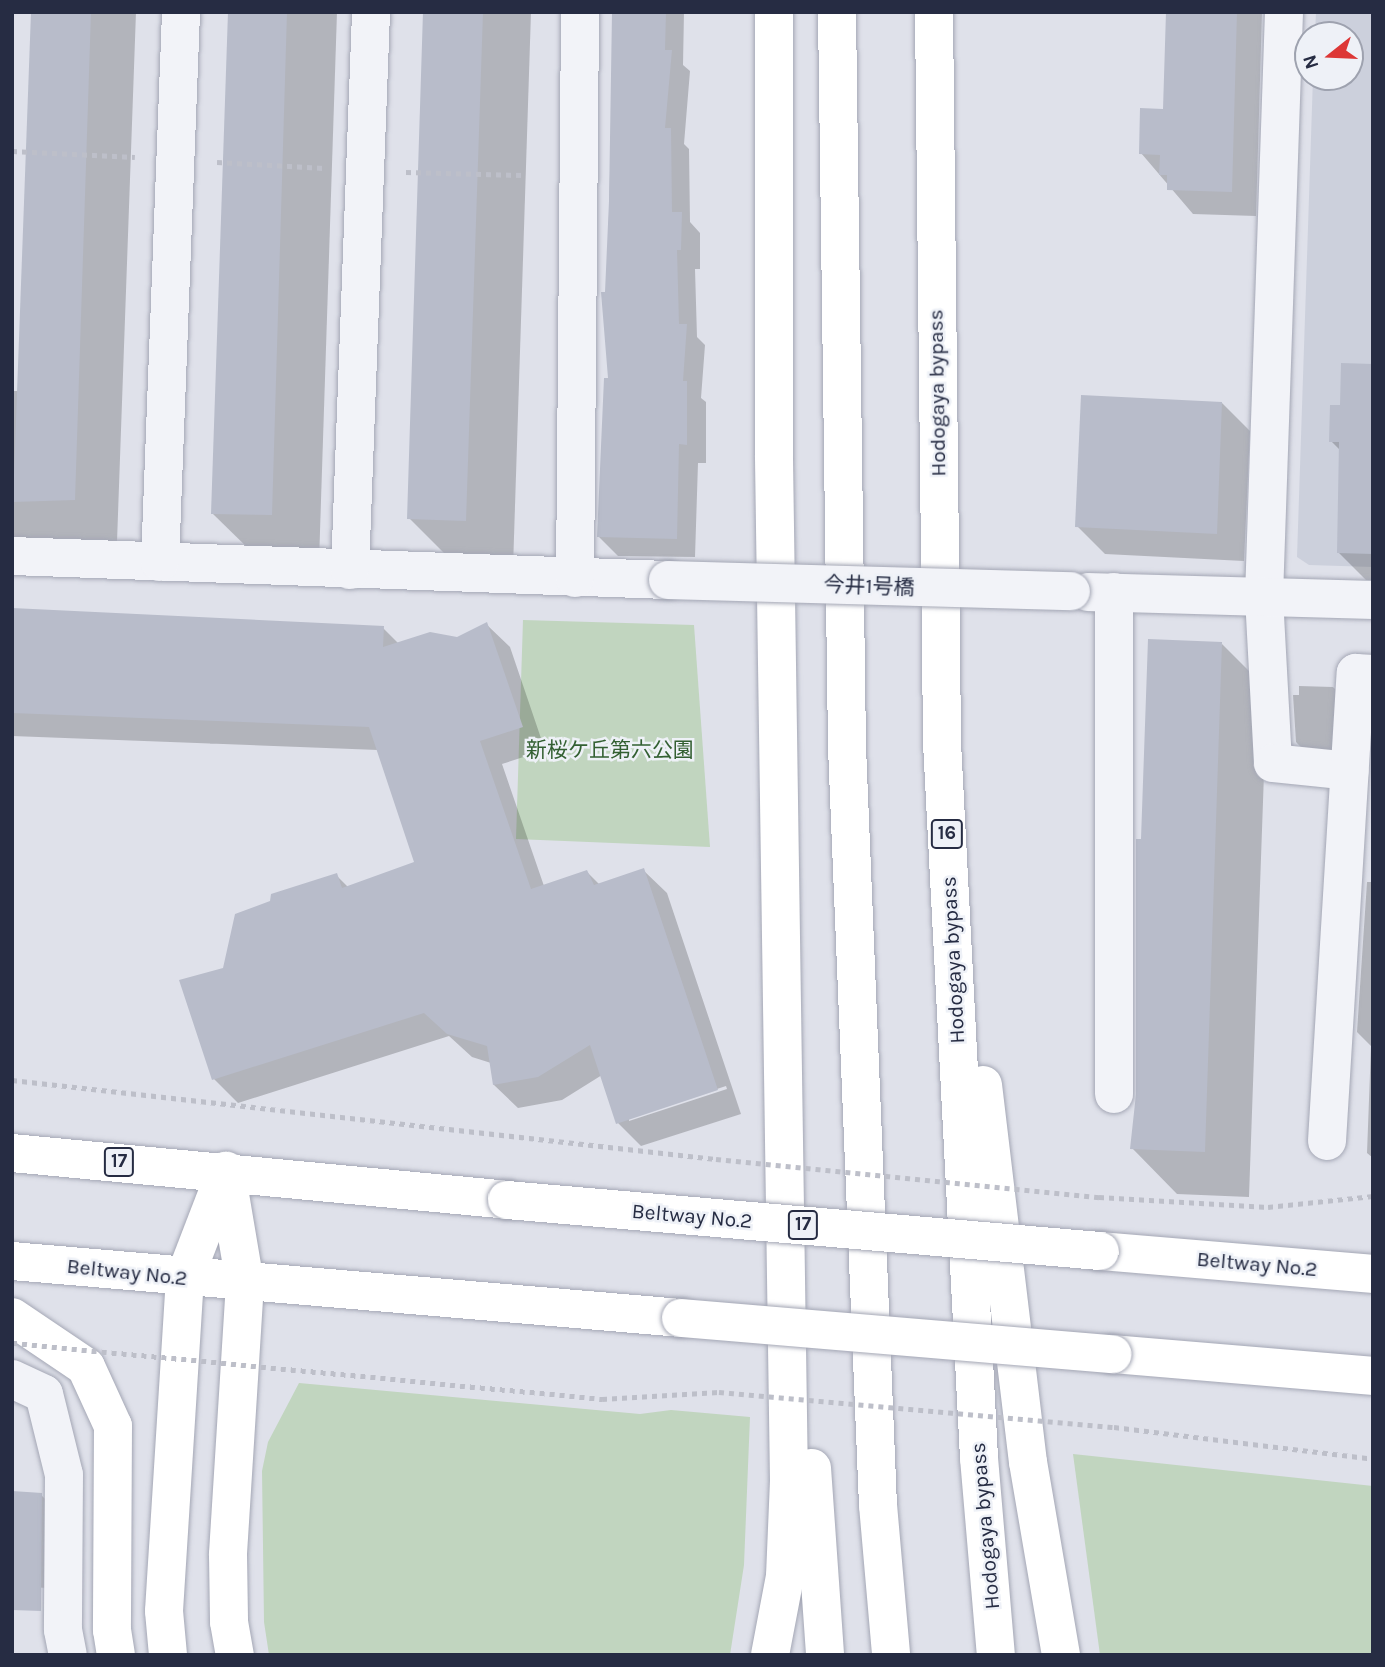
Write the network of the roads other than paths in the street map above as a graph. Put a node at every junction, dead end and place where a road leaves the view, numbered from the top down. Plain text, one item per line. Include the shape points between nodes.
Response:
1 (181, 12) edge
2 (372, 12) edge
3 (580, 12) edge
4 (774, 12) edge
5 (837, 12) edge
6 (934, 12) edge
7 (1284, 12) edge
8 (12, 556) edge
9 (160, 562) junction
10 (351, 570) junction
11 (575, 578) junction
12 (1114, 592) junction
13 (1264, 597) junction
14 (1373, 600) edge
15 (1373, 674) edge
16 (942, 742) junction
17 (780, 747) junction
18 (1350, 771) junction
19 (1114, 1094) dead end
20 (1326, 1141) dead end
21 (12, 1153) edge
22 (226, 1171) junction
23 (12, 1261) edge
24 (1373, 1274) edge
25 (185, 1277) junction
26 (245, 1283) junction
27 (12, 1317) edge
28 (1373, 1376) edge
29 (12, 1379) edge
30 (68, 1655) edge
31 (116, 1655) edge
32 (168, 1655) edge
33 (235, 1655) edge
34 (769, 1655) edge
35 (825, 1655) edge
36 (891, 1655) edge
37 (996, 1655) edge
38 (1061, 1655) edge

1 - 9 street
2 - 10 street
3 - 11 street
4 - 17 main road
5 - 36 main road via 847,747 878,1505
6 - 16 main road, Hodogaya bypass / 16
7 - 13 street
8 - 9 street, 今井1号橋
9 - 10 street, 今井1号橋
10 - 11 street, 今井1号橋
11 - 12 street, 今井1号橋, bridge
12 - 13 street, 今井1号橋
12 - 19 street
13 - 14 street, 今井1号橋
13 - 18 street via 1273,763
15 - 18 street via 1356,673
16 - 37 main road, Hodogaya bypass / 16 via 979,1458
16 - 38 main road via 1028,1462
17 - 34 main road via 789,1482 785,1576
17 - 35 main road
18 - 20 street
21 - 22 main road, Beltway No.2 / 17
22 - 24 main road, Beltway No.2 / 17, bridge via 507,1200
22 - 25 main road
22 - 26 main road
23 - 25 main road, Beltway No.2
25 - 26 main road, Beltway No.2
25 - 32 main road via 164,1611
26 - 28 main road, Beltway No.2, bridge
26 - 33 main road via 228,1556 229,1622
27 - 31 main road via 86,1367 113,1426 112,1619
29 - 30 street via 44,1394 64,1475 63,1630

